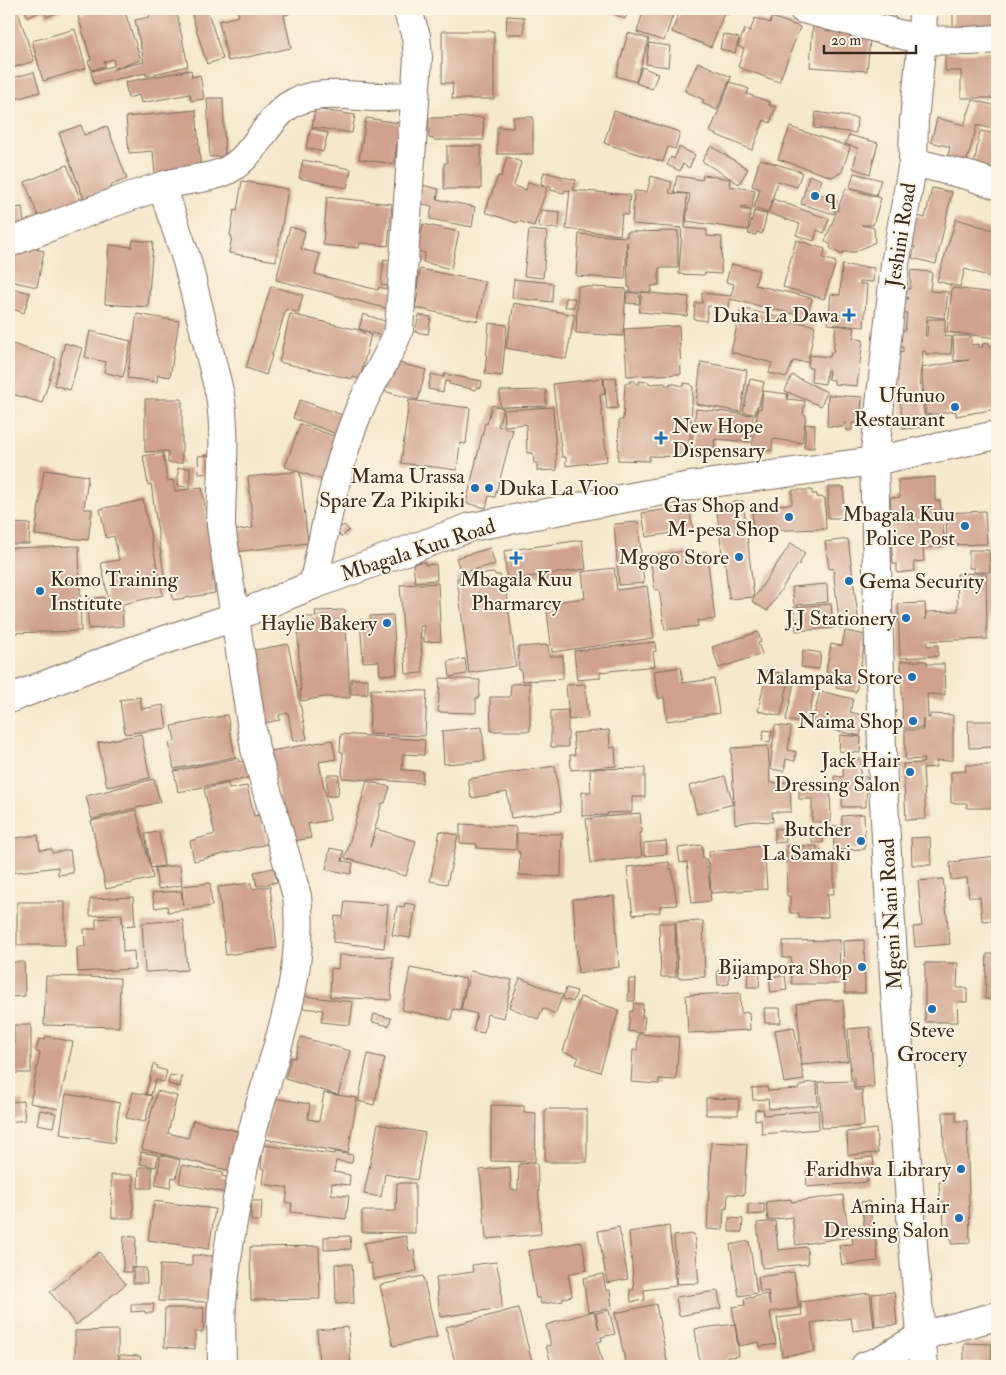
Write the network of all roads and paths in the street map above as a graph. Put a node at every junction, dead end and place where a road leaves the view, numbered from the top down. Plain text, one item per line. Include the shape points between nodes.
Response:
1 (407, 9) edge
2 (803, 9) edge
3 (924, 9) edge
4 (997, 39) edge
5 (922, 40) junction
6 (415, 96) junction
7 (913, 162) junction
8 (997, 185) edge
9 (162, 186) junction
10 (9, 243) edge
11 (997, 435) edge
12 (874, 461) junction
13 (313, 585) junction
14 (234, 617) junction
15 (9, 699) edge
16 (997, 1316) edge
17 (921, 1336) junction
18 (222, 1366) edge
19 (865, 1366) edge
20 (924, 1366) edge

1 - 6 street via 418,45
2 - 5 street
3 - 5 street, Jeshini Road
4 - 5 street
5 - 7 street, Jeshini Road
6 - 9 street via 318,96 298,101 288,106 231,168
6 - 13 street via 399,329 345,447
7 - 8 street
7 - 12 street, Jeshini Road via 896,264
9 - 10 street
9 - 14 street via 187,261 220,395 224,470 221,526
11 - 12 street, Mbagala Kuu Road
12 - 13 street, Mbagala Kuu Road via 690,486 471,528
12 - 17 street, Mgeni Nani Road via 883,785
13 - 14 street, Mbagala Kuu Road
14 - 15 street, Mbagala Kuu Road via 128,652
14 - 18 street via 255,749 297,896 300,920 297,962 284,1029 256,1120 232,1228 222,1307
16 - 17 street
17 - 19 street via 878,1362
17 - 20 street, Mgeni Nani Road

